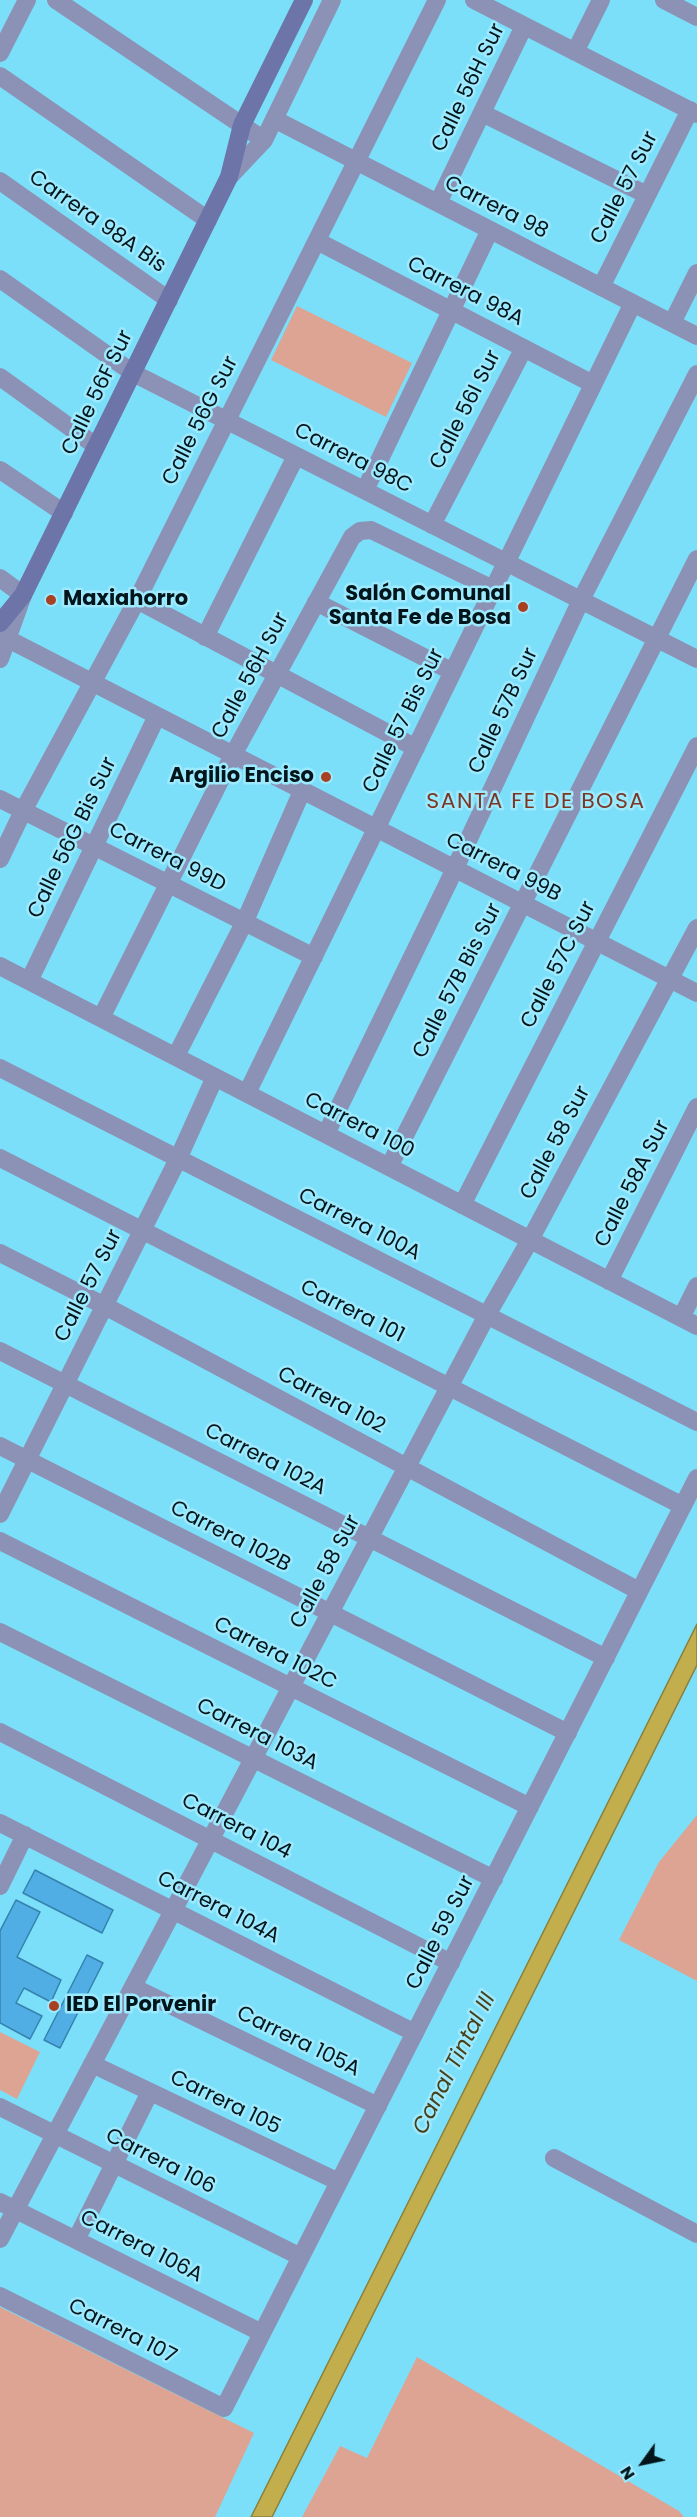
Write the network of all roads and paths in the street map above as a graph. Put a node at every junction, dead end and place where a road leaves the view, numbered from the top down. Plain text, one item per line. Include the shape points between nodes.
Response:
1 (27, 0) edge
2 (56, 0) edge
3 (304, 0) edge
4 (332, 0) edge
5 (437, 0) edge
6 (474, 0) edge
7 (601, 0) edge
8 (664, 0) edge
9 (697, 17) edge
10 (524, 26) junction
11 (575, 52) junction
12 (0, 53) edge
13 (0, 76) edge
14 (482, 112) junction
15 (693, 112) edge
16 (274, 120) junction
17 (242, 125) junction
18 (264, 140) junction
19 (356, 161) junction
20 (229, 177) junction
21 (0, 181) edge
22 (647, 195) junction
23 (438, 203) junction
24 (208, 220) junction
25 (490, 230) junction
26 (317, 241) junction
27 (697, 273) edge
28 (0, 279) edge
29 (601, 287) junction
30 (169, 300) junction
31 (633, 303) junction
32 (450, 310) junction
33 (672, 323) junction
34 (697, 336) edge
35 (524, 348) junction
36 (133, 373) junction
37 (697, 374) edge
38 (0, 377) edge
39 (593, 384) junction
40 (227, 420) junction
41 (96, 446) junction
42 (296, 456) junction
43 (0, 470) edge
44 (365, 490) junction
45 (64, 513) junction
46 (432, 525) junction
47 (697, 559) edge
48 (506, 562) junction
49 (0, 578) edge
50 (493, 589) junction
51 (23, 595) junction
52 (137, 600) junction
53 (581, 600) junction
54 (316, 602) junction
55 (2, 632) edge
56 (206, 637) junction
57 (657, 639) junction
58 (697, 659) edge
59 (0, 660) edge
60 (453, 672) junction
61 (277, 676) junction
62 (94, 683) junction
63 (157, 716) junction
64 (697, 746) edge
65 (416, 748) junction
66 (233, 755) junction
67 (303, 790) junction
68 (0, 799) edge
69 (23, 811) junction
70 (376, 829) junction
71 (93, 846) junction
72 (0, 859) edge
73 (454, 869) junction
74 (170, 885) junction
75 (523, 904) junction
76 (245, 921) junction
77 (697, 928) edge
78 (596, 942) junction
79 (314, 957) junction
80 (0, 966) edge
81 (670, 980) junction
82 (29, 981) junction
83 (697, 993) edge
84 (101, 1018) junction
85 (176, 1056) junction
86 (0, 1068) edge
87 (215, 1077) junction
88 (247, 1093) junction
89 (697, 1107) edge
90 (326, 1134) junction
91 (0, 1158) edge
92 (178, 1159) junction
93 (389, 1167) junction
94 (462, 1204) junction
95 (142, 1231) junction
96 (530, 1240) junction
97 (0, 1253) edge
98 (609, 1281) junction
99 (697, 1286) edge
100 (105, 1306) junction
101 (487, 1315) junction
102 (689, 1322) edge
103 (0, 1351) edge
104 (65, 1384) junction
105 (449, 1387) junction
106 (697, 1422) edge
107 (0, 1446) edge
108 (27, 1460) junction
109 (407, 1467) junction
110 (697, 1478) edge
111 (683, 1506) junction
112 (0, 1514) edge
113 (369, 1538) junction
114 (0, 1541) edge
115 (639, 1591) junction
116 (330, 1613) junction
117 (0, 1632) edge
118 (606, 1658) junction
119 (291, 1687) junction
120 (0, 1732) edge
121 (568, 1733) junction
122 (253, 1759) junction
123 (530, 1807) junction
124 (0, 1822) edge
125 (25, 1835) junction
126 (210, 1840) junction
127 (494, 1879) junction
128 (0, 1886) edge
129 (173, 1911) junction
130 (451, 1963) junction
131 (133, 1987) junction
132 (415, 2033) junction
133 (92, 2064) junction
134 (150, 2092) junction
135 (378, 2106) junction
136 (0, 2107) edge
137 (55, 2135) junction
138 (554, 2158) dead end
139 (114, 2164) junction
140 (339, 2182) junction
141 (8, 2206) edge
142 (697, 2234) edge
143 (0, 2239) edge
144 (76, 2240) junction
145 (301, 2257) junction
146 (0, 2296) edge
147 (262, 2333) junction
148 (224, 2408) joint

1 - 12 street
2 - 17 street
3 - 17 street, Calle 56F Sur
4 - 16 street, Calle 56F Sur
5 - 19 street, Calle 56G Sur
6 - 10 street
7 - 11 street
8 - 9 street
10 - 11 street
10 - 14 street, Calle 56H Sur
11 - 15 street
13 - 24 street
14 - 22 street
14 - 23 street, Calle 56H Sur
15 - 22 street, Calle 57 Sur
16 - 18 street, Calle 56F Sur
16 - 19 street, Carrera 98
17 - 18 street
17 - 20 street, Calle 56F Sur
18 - 20 street, Calle 56F Sur
19 - 23 street, Carrera 98
19 - 26 street, Calle 56G Sur
20 - 24 street, Calle 56F Sur
21 - 30 street, Carrera 98A Bis
22 - 29 street, Calle 57 Sur
23 - 25 street, Carrera 98
24 - 30 street, Calle 56F Sur
25 - 29 street, Carrera 98
25 - 32 street
26 - 32 street, Carrera 98A
26 - 40 street, Calle 56G Sur
27 - 33 street
28 - 36 street, Carrera 98C
29 - 31 street, Carrera 98
30 - 36 street, Calle 56F Sur
31 - 33 street, Carrera 98
31 - 39 street, Calle 57 Bis Sur
32 - 35 street, Carrera 98A
32 - 44 street
33 - 34 street, Carrera 98
35 - 39 street, Carrera 98A
35 - 46 street, Calle 56I Sur
36 - 40 street, Carrera 98C
36 - 41 street, Calle 56F Sur
37 - 53 street, Calle 57B Sur
38 - 41 street
39 - 48 street, Calle 57 Bis Sur
40 - 42 street, Carrera 98C
40 - 52 street, Calle 56G Sur
41 - 45 street, Calle 56F Sur
42 - 44 street, Carrera 98C
42 - 56 street
43 - 45 street
44 - 46 street, Carrera 98C
45 - 51 street, Calle 56F Sur
46 - 48 street, Carrera 98C
47 - 57 street, Calle 57B Bis Sur
48 - 50 street, Calle 57 Bis Sur
48 - 53 street, Carrera 98C
49 - 51 street
50 - 54 street, Calle 56H Sur via 371,530 352,537
50 - 60 street, Calle 57 Bis Sur
51 - 55 street, Calle 56F Sur
52 - 56 street
52 - 62 street, Calle 56G Sur
53 - 57 street, Carrera 98C
53 - 73 street, Calle 57B Sur
54 - 60 street
54 - 61 street, Calle 56H Sur
55 - 59 street
55 - 62 street, Carrera 99B
56 - 61 street
57 - 58 street, Carrera 98C
57 - 75 street, Calle 57B Bis Sur
60 - 65 street, Calle 57 Bis Sur
61 - 65 street
61 - 66 street, Calle 56H Sur
62 - 63 street, Carrera 99B
62 - 69 street, Calle 56G Sur
63 - 66 street, Carrera 99B
63 - 71 street, Calle 56G Bis Sur
64 - 78 street, Calle 57C Sur
65 - 70 street, Calle 57 Bis Sur
66 - 67 street, Carrera 99B
66 - 74 street, Calle 56H Sur
67 - 70 street, Carrera 99B
67 - 76 street
68 - 69 street, Carrera 99D
69 - 71 street, Carrera 99D
69 - 72 street, Calle 56G Sur
70 - 73 street, Carrera 99B
70 - 79 street, Calle 57 Bis Sur
71 - 74 street, Carrera 99D
71 - 82 street, Calle 56G Bis Sur
73 - 75 street, Carrera 99B
73 - 90 street, Calle 57B Sur
74 - 76 street, Carrera 99D
74 - 84 street, Calle 56H Sur
75 - 78 street, Carrera 99B
75 - 93 street, Calle 57B Bis Sur
76 - 79 street, Carrera 99D
76 - 85 street
77 - 81 street, Calle 58 Sur
78 - 81 street, Carrera 99B
78 - 94 street, Calle 57C Sur
79 - 88 street, Calle 57 Bis Sur
80 - 82 street, Carrera 100
81 - 83 street, Carrera 99B
81 - 96 street, Calle 58 Sur
82 - 84 street, Carrera 100
84 - 85 street, Carrera 100
85 - 87 street, Carrera 100
86 - 92 street, Carrera 100A
87 - 88 street, Carrera 100
87 - 92 street, Calle 57 Sur
88 - 90 street, Carrera 100
89 - 98 street, Calle 58A Sur
90 - 93 street, Carrera 100
91 - 95 street, Carrera 101
92 - 95 street, Calle 57 Sur
92 - 101 street, Carrera 100A
93 - 94 street, Carrera 100
94 - 96 street, Carrera 100
95 - 100 street, Calle 57 Sur
95 - 105 street, Carrera 101
96 - 98 street, Carrera 100
96 - 101 street, Calle 58 Sur
97 - 100 street, Carrera 102
98 - 102 street, Carrera 100
99 - 102 street
100 - 104 street, Calle 57 Sur
100 - 109 street, Carrera 102
101 - 105 street, Calle 58 Sur
101 - 106 street, Carrera 100A
103 - 104 street, Carrera 102A
104 - 108 street, Calle 57 Sur
104 - 113 street, Carrera 102A
105 - 109 street, Calle 58 Sur
105 - 111 street, Carrera 101
107 - 108 street, Carrera 102B
108 - 112 street, Calle 57 Sur
108 - 116 street, Carrera 102B
109 - 113 street, Calle 58 Sur
109 - 115 street, Carrera 102
110 - 111 street, Calle 59 Sur
111 - 115 street, Calle 59 Sur
113 - 116 street, Calle 58 Sur
113 - 118 street, Carrera 102A
114 - 119 street, Carrera 102C
115 - 118 street, Calle 59 Sur
116 - 119 street, Calle 58 Sur
116 - 121 street, Carrera 102B
117 - 122 street, Carrera 103A
118 - 121 street, Calle 59 Sur
119 - 122 street, Calle 58 Sur
119 - 123 street, Carrera 102C
120 - 126 street, Carrera 104
121 - 123 street, Calle 59 Sur
122 - 126 street, Calle 58 Sur
122 - 127 street, Carrera 103A
123 - 127 street, Calle 59 Sur
124 - 125 street, Carrera 104A
125 - 128 street
125 - 129 street, Carrera 104A
126 - 129 street, Calle 58 Sur
126 - 130 street, Carrera 104
127 - 130 street, Calle 59 Sur
129 - 131 street, Calle 58 Sur
129 - 132 street, Carrera 104A
130 - 132 street, Calle 59 Sur
131 - 133 street, Calle 58 Sur
131 - 135 street, Carrera 105A
132 - 135 street, Calle 59 Sur
133 - 134 street, Carrera 105
133 - 137 street, Calle 58 Sur
134 - 139 street
134 - 140 street, Carrera 105
135 - 140 street, Calle 59 Sur
136 - 137 street, Carrera 106
137 - 139 street, Carrera 106
137 - 141 street, Calle 58 Sur
138 - 142 street
139 - 144 street
139 - 145 street, Carrera 106
140 - 145 street, Calle 59 Sur
141 - 143 street, Calle 58 Sur
141 - 144 street, Carrera 106A
144 - 147 street, Carrera 106A
145 - 147 street, Calle 59 Sur
146 - 148 street, Carrera 107
147 - 148 street, Calle 59 Sur

